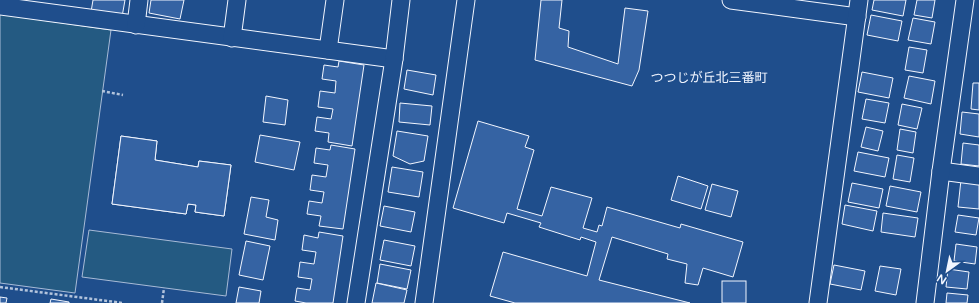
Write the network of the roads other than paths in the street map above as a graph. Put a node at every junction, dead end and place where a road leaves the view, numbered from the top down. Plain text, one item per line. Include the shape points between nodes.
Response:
1 (139, 0) edge
2 (237, 0) edge
3 (335, 0) edge
4 (401, 0) edge
5 (466, 0) edge
6 (731, 0) edge
7 (859, 0) edge
8 (965, 0) edge
9 (38, 5) edge
10 (0, 6) edge
11 (857, 17) junction
12 (136, 25) junction
13 (232, 38) junction
14 (328, 50) junction
15 (394, 59) junction
16 (941, 171) junction
17 (979, 176) edge
18 (356, 303) edge
19 (424, 303) edge
20 (821, 303) edge
21 (925, 303) edge

1 - 12 street
2 - 13 street
3 - 14 street
4 - 15 street
5 - 19 street
6 - 11 street
7 - 11 street
8 - 16 street
9 - 10 street
9 - 12 street
11 - 20 street
12 - 13 street
13 - 14 street
14 - 15 street
15 - 18 street
16 - 17 street
16 - 21 street

